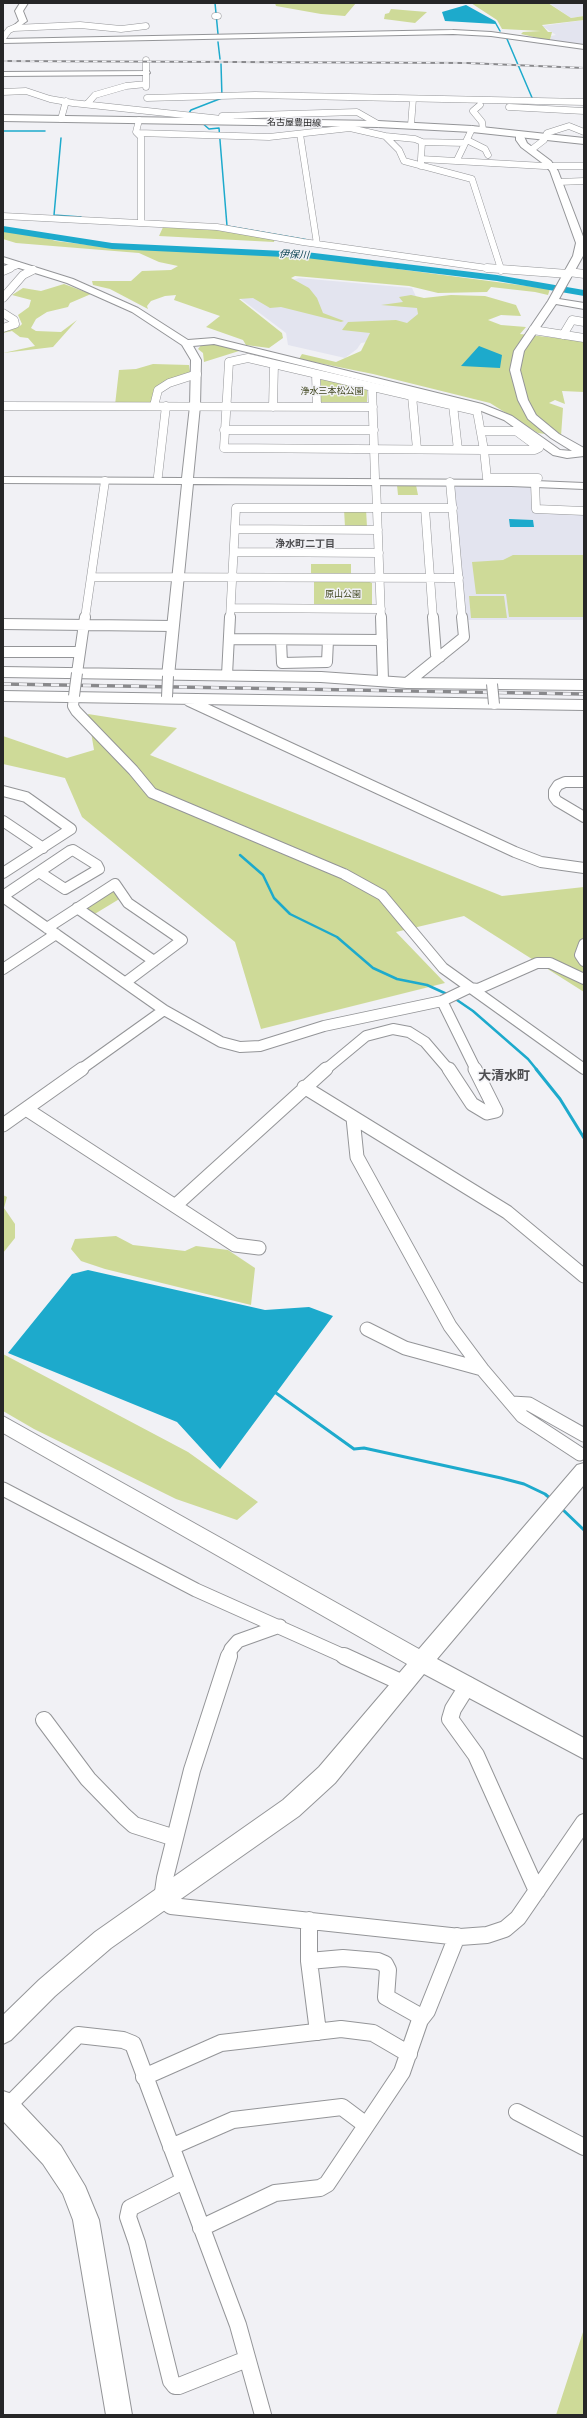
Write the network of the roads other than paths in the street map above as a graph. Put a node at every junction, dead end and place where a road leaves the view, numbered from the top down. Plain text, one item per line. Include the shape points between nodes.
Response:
1 (24, 3) edge
2 (146, 26) dead end
3 (15, 27) junction
4 (5, 32) edge
5 (3, 38) edge
6 (3, 41) edge
7 (584, 47) edge
8 (146, 60) dead end
9 (3, 74) edge
10 (146, 74) junction
11 (146, 84) junction
12 (3, 92) edge
13 (329, 97) junction
14 (147, 98) junction
15 (413, 99) junction
16 (486, 100) junction
17 (296, 101) junction
18 (66, 102) junction
19 (584, 102) edge
20 (87, 104) junction
21 (480, 105) junction
22 (141, 110) junction
23 (584, 111) edge
24 (573, 112) junction
25 (330, 113) junction
26 (289, 114) junction
27 (264, 115) junction
28 (194, 117) junction
29 (3, 118) edge
30 (60, 119) junction
31 (136, 120) junction
32 (277, 123) junction
33 (378, 124) junction
34 (411, 125) junction
35 (350, 126) junction
36 (569, 126) junction
37 (472, 129) junction
38 (483, 130) junction
39 (548, 132) junction
40 (584, 132) edge
41 (138, 133) junction
42 (300, 134) junction
43 (519, 134) junction
44 (385, 136) junction
45 (273, 137) junction
46 (466, 141) junction
47 (584, 141) edge
48 (422, 142) junction
49 (531, 150) junction
50 (488, 155) junction
51 (542, 158) junction
52 (459, 160) junction
53 (473, 161) junction
54 (421, 162) junction
55 (551, 166) junction
56 (584, 166) edge
57 (448, 171) junction
58 (472, 179) junction
59 (584, 181) edge
60 (558, 182) junction
61 (3, 216) edge
62 (141, 222) junction
63 (317, 242) junction
64 (3, 260) edge
65 (18, 265) junction
66 (33, 270) junction
67 (501, 270) junction
68 (3, 271) edge
69 (568, 274) junction
70 (584, 274) edge
71 (3, 298) edge
72 (554, 298) junction
73 (584, 306) edge
74 (3, 313) edge
75 (584, 322) edge
76 (3, 328) edge
77 (533, 330) junction
78 (563, 335) junction
79 (584, 338) edge
80 (186, 343) junction
81 (274, 364) junction
82 (197, 374) junction
83 (316, 374) junction
84 (372, 387) junction
85 (412, 396) junction
86 (3, 406) edge
87 (154, 406) junction
88 (166, 406) junction
89 (195, 406) junction
90 (453, 406) junction
91 (226, 407) junction
92 (273, 407) junction
93 (317, 407) junction
94 (372, 407) junction
95 (224, 430) junction
96 (374, 430) junction
97 (481, 431) junction
98 (375, 449) junction
99 (417, 450) junction
100 (458, 450) junction
101 (484, 450) junction
102 (583, 453) edge
103 (3, 475) edge
104 (158, 476) junction
105 (487, 478) junction
106 (187, 479) junction
107 (3, 480) edge
108 (375, 480) junction
109 (105, 481) junction
110 (537, 481) junction
111 (450, 482) junction
112 (584, 483) edge
113 (584, 486) edge
114 (378, 508) junction
115 (425, 508) junction
116 (453, 508) junction
117 (584, 511) edge
118 (236, 529) junction
119 (378, 530) junction
120 (235, 552) junction
121 (379, 553) junction
122 (91, 577) junction
123 (178, 578) junction
124 (232, 578) junction
125 (379, 578) junction
126 (431, 578) junction
127 (459, 578) junction
128 (231, 608) junction
129 (381, 609) junction
130 (3, 624) edge
131 (84, 624) junction
132 (173, 626) junction
133 (228, 639) junction
134 (281, 640) junction
135 (328, 640) junction
136 (382, 640) junction
137 (3, 652) edge
138 (79, 652) junction
139 (440, 657) junction
140 (3, 672) edge
141 (77, 673) junction
142 (168, 676) junction
143 (226, 676) junction
144 (383, 680) junction
145 (407, 683) junction
146 (492, 684) junction
147 (584, 685) edge
148 (3, 696) edge
149 (74, 696) junction
150 (167, 697) junction
151 (184, 699) junction
152 (494, 704) junction
153 (584, 705) edge
154 (584, 782) edge
155 (3, 791) edge
156 (584, 817) edge
157 (3, 821) edge
158 (43, 848) junction
159 (584, 868) edge
160 (39, 872) junction
161 (3, 873) edge
162 (3, 897) edge
163 (78, 908) junction
164 (52, 931) junction
165 (584, 944) edge
166 (154, 961) junction
167 (584, 961) edge
168 (3, 969) edge
169 (584, 979) edge
170 (126, 982) junction
171 (466, 990) junction
172 (446, 1000) junction
173 (164, 1010) junction
174 (581, 1064) edge
175 (304, 1087) junction
176 (26, 1109) junction
177 (353, 1118) junction
178 (3, 1125) edge
179 (176, 1204) junction
180 (259, 1248) dead end
181 (584, 1276) edge
182 (367, 1329) dead end
183 (482, 1369) junction
184 (512, 1403) junction
185 (3, 1424) edge
186 (584, 1435) edge
187 (582, 1462) edge
188 (3, 1489) edge
189 (280, 1626) junction
190 (423, 1662) junction
191 (405, 1684) junction
192 (468, 1685) junction
193 (44, 1720) dead end
194 (584, 1749) edge
195 (584, 1822) edge
196 (175, 1838) junction
197 (537, 1891) junction
198 (162, 1899) junction
199 (310, 1920) junction
200 (457, 1936) junction
201 (309, 1961) junction
202 (420, 2020) junction
203 (3, 2032) edge
204 (318, 2032) junction
205 (409, 2054) junction
206 (144, 2077) junction
207 (5, 2105) edge
208 (517, 2112) dead end
209 (366, 2125) junction
210 (584, 2147) edge
211 (171, 2148) junction
212 (182, 2181) junction
213 (201, 2228) junction
214 (247, 2359) junction
215 (119, 2415) edge
216 (263, 2415) edge

1 - 3 street via 19,11 23,21
2 - 3 street via 121,29 80,25
3 - 4 street
4 - 5 street
6 - 7 street via 453,32 491,34
8 - 10 street
9 - 10 street
10 - 11 street
11 - 14 street
11 - 20 street via 126,86 95,95
12 - 18 street via 26,91
13 - 15 street
13 - 17 street
13 - 25 street
14 - 17 street via 226,96
14 - 22 street
15 - 16 street
15 - 34 street
16 - 19 street
16 - 21 street
17 - 26 street
18 - 20 street
18 - 30 street
20 - 22 street
21 - 24 street
21 - 38 street via 473,111 482,122
22 - 28 street
22 - 31 street
23 - 24 street
24 - 36 street
25 - 26 street
25 - 33 street via 357,112
26 - 27 street
27 - 28 street
27 - 32 street
28 - 31 main road, 名古屋豊田線
28 - 32 main road, 名古屋豊田線 via 235,122
29 - 30 main road, 名古屋豊田線
30 - 31 main road, 名古屋豊田線
31 - 41 street
32 - 35 main road, 名古屋豊田線
32 - 45 street
33 - 34 main road, 名古屋豊田線
33 - 35 main road, 名古屋豊田線
34 - 37 main road, 名古屋豊田線
35 - 42 street
35 - 44 street
36 - 39 street
36 - 40 street
37 - 38 main road, 名古屋豊田線
37 - 46 street
38 - 43 main road, 名古屋豊田線
39 - 43 main road, 名古屋豊田線
39 - 47 main road, 名古屋豊田線
39 - 49 street via 535,149
41 - 45 street
41 - 62 street via 141,137
42 - 45 street
42 - 63 street
43 - 49 street via 521,142
44 - 48 street
44 - 54 street via 399,150 404,161
46 - 48 street
46 - 50 street via 485,149
46 - 52 street
48 - 54 street
49 - 51 street
50 - 51 street via 524,160
50 - 53 street
51 - 55 street
52 - 53 street
52 - 54 street
52 - 57 street via 452,170
53 - 55 street
53 - 58 street via 478,172
54 - 57 street
55 - 56 street
55 - 60 street
57 - 58 street
58 - 67 street
59 - 60 street
60 - 69 street via 581,243 578,256
61 - 62 street
62 - 63 street via 217,227
63 - 67 street
64 - 65 street
65 - 66 street
65 - 68 street
66 - 71 street via 23,275
66 - 80 street via 70,281 118,301 158,323
67 - 69 street
69 - 70 street
69 - 72 street
72 - 73 street
72 - 77 street
74 - 76 street via 14,320 15,324
75 - 78 street via 572,320
77 - 78 street
77 - 102 street via 519,351 515,364 523,400 532,417 544,428
78 - 79 street
80 - 82 street via 196,360
80 - 102 street via 214,341 478,406 508,418 557,453
81 - 83 street
81 - 91 street via 248,358 229,362
81 - 92 street
82 - 87 street via 169,383 158,390
82 - 89 street
83 - 84 street
83 - 93 street
84 - 85 street
84 - 94 street
85 - 90 street
85 - 99 street
86 - 87 street
87 - 88 street
88 - 89 street
88 - 104 street
89 - 91 street
89 - 106 street
90 - 97 street via 477,411
90 - 100 street
91 - 92 street
91 - 95 street
92 - 93 street
93 - 94 street
94 - 96 street
95 - 96 street
95 - 98 street via 225,448
96 - 98 street
97 - 101 street
97 - 101 street via 516,431 539,448
98 - 99 street
98 - 108 street
99 - 100 street
100 - 101 street
101 - 105 street
103 - 104 street
104 - 106 street
105 - 108 street
105 - 110 street
106 - 108 street
106 - 109 street
106 - 123 street
107 - 109 street
108 - 111 street
108 - 114 street
109 - 122 street
110 - 111 street
110 - 112 street
110 - 113 street
110 - 117 street via 536,509
111 - 116 street
114 - 115 street
114 - 118 street via 238,507
114 - 119 street
115 - 116 street
115 - 126 street
116 - 127 street
118 - 119 street
118 - 120 street
119 - 121 street
120 - 121 street
120 - 124 street
121 - 125 street
122 - 123 street
122 - 131 street
123 - 124 street
123 - 132 street
124 - 125 street
124 - 128 street
125 - 126 street
125 - 129 street
126 - 127 street
126 - 139 street via 436,655
127 - 139 street via 464,637
128 - 129 street
128 - 133 street
129 - 136 street
130 - 131 street
131 - 132 street
131 - 138 street
132 - 142 street
133 - 134 street
133 - 143 street
134 - 135 street
134 - 135 street via 282,663 323,664 327,662
135 - 136 street
136 - 144 street
137 - 138 street
138 - 141 street
139 - 145 street
140 - 141 street
141 - 142 street
141 - 149 street, bridge
142 - 143 street
142 - 150 street, bridge
143 - 144 street
144 - 145 street
145 - 146 street
146 - 147 street
146 - 152 street, bridge
148 - 149 street
149 - 150 street
149 - 171 street via 73,706 76,712 152,793 382,895 442,968
150 - 151 street
151 - 152 street
151 - 159 street via 515,852 541,862
152 - 153 street
154 - 156 street via 565,782 558,785 554,797
155 - 158 street via 24,796 70,827 70,831
157 - 158 street
158 - 161 street
160 - 160 street via 73,850 98,867 65,889
160 - 162 street
162 - 164 street
163 - 164 street
163 - 166 street
163 - 166 street via 115,884 128,904 182,940
164 - 168 street
164 - 170 street
165 - 167 street via 580,955
166 - 170 street
169 - 171 street via 550,963 537,963 478,989
170 - 173 street
171 - 172 street
171 - 174 street
172 - 173 street via 324,1026 260,1046 240,1047 221,1042
172 - 175 street via 496,1112 487,1113 472,1104 455,1076 433,1050 409,1032 393,1029 366,1036
173 - 176 street
175 - 177 street
175 - 179 street
176 - 178 street
176 - 179 street
177 - 181 street via 507,1212
177 - 183 street via 357,1157 450,1326
179 - 180 street via 235,1245
182 - 183 street via 405,1348
183 - 184 street
184 - 186 street via 529,1404
184 - 187 street via 522,1416
185 - 190 street
187 - 190 street via 556,1503
188 - 189 street via 196,1590
189 - 191 street
189 - 196 street via 246,1637 231,1649 192,1770
190 - 191 street
190 - 192 street
191 - 198 street via 327,1775 291,1808
192 - 194 street
192 - 197 street via 453,1709 450,1719 476,1755
193 - 196 street via 88,1779 124,1816 134,1825
195 - 197 street
196 - 198 street
197 - 200 street via 518,1918 505,1929 487,1935
198 - 199 street via 170,1906 181,1908
198 - 203 street via 102,1940 47,1988
199 - 200 street
199 - 201 street
200 - 202 street via 427,2011
201 - 202 street via 343,1958 385,1964 388,1970 386,1997 418,2015
201 - 204 street
202 - 205 street
204 - 205 street via 341,2029 373,2033
204 - 206 street via 222,2043
205 - 209 street via 402,2072
206 - 207 street via 133,2044 128,2041 78,2035
206 - 211 street
207 - 215 street via 52,2155 73,2186 86,2220
208 - 210 street
209 - 211 street via 342,2107 240,2119 226,2122
209 - 213 street via 327,2184 320,2188 275,2193
211 - 212 street
212 - 213 street
212 - 214 street via 130,2208 128,2217 137,2243 171,2381 175,2386 180,2386
213 - 214 street via 238,2325
214 - 216 street

